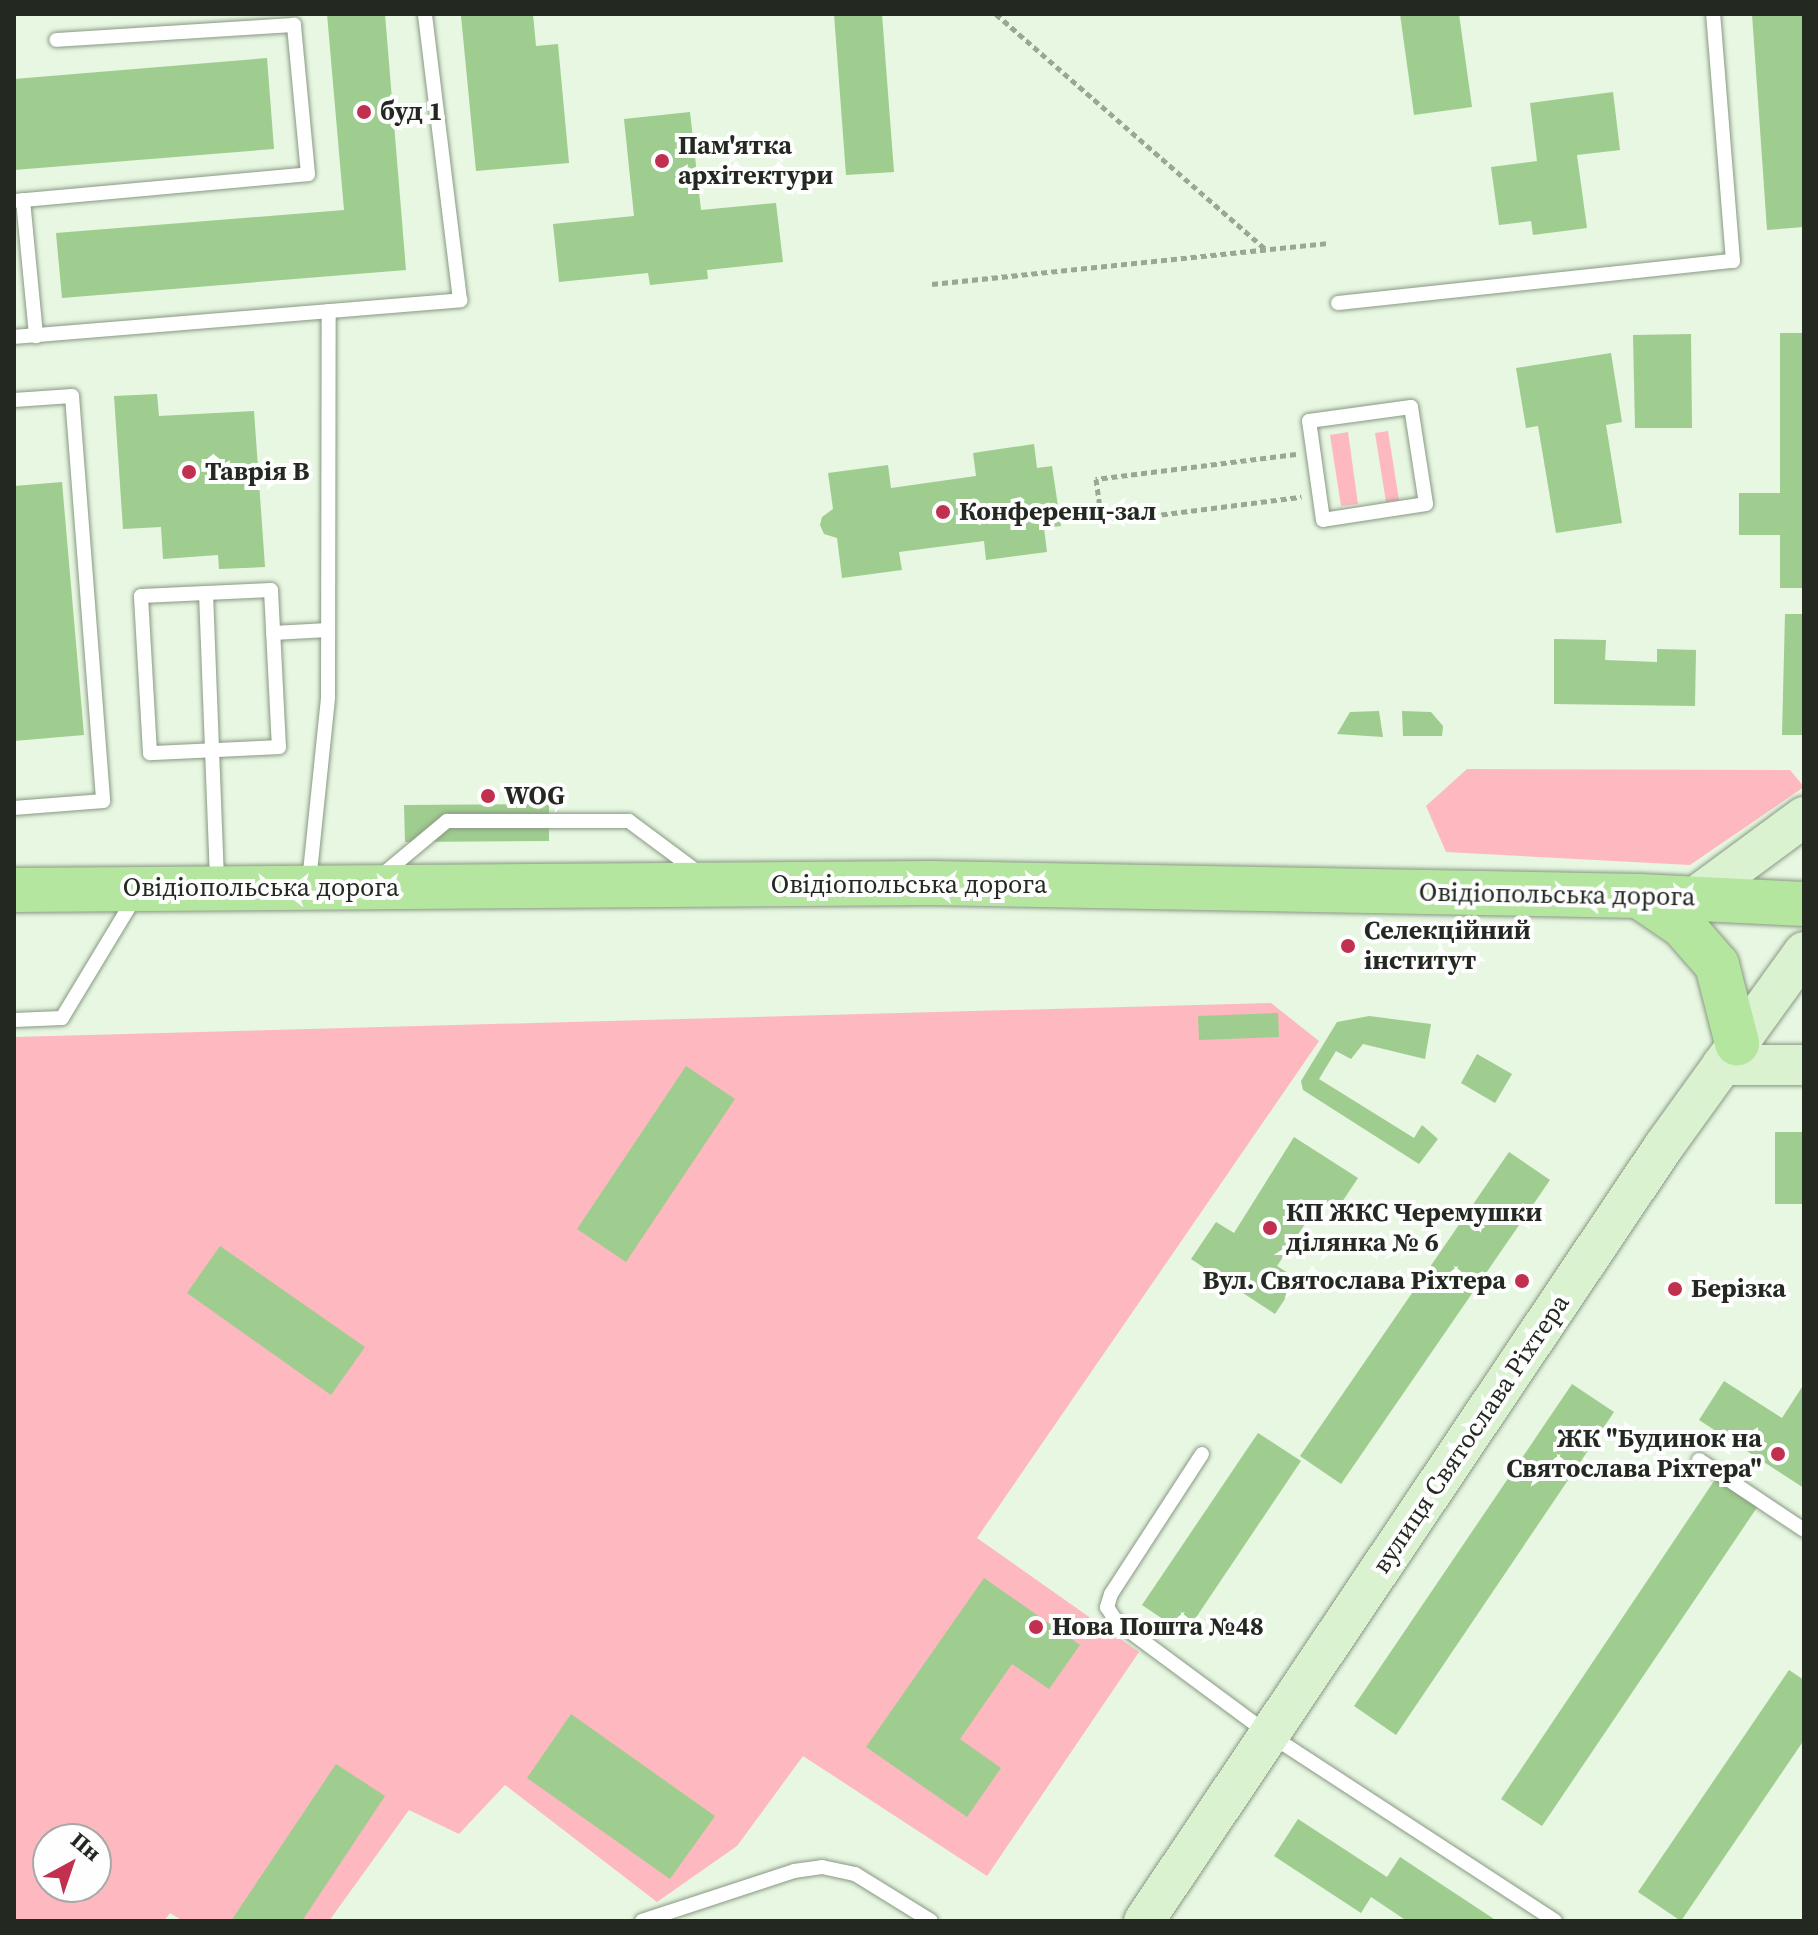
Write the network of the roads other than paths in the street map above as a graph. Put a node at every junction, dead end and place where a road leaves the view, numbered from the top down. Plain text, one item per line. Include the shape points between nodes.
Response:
1 (425, 14) edge
2 (1713, 14) edge
3 (56, 40) dead end
4 (18, 201) edge
5 (1338, 303) dead end
6 (329, 311) junction
7 (36, 336) junction
8 (14, 337) edge
9 (14, 400) edge
10 (1313, 452) joint
11 (206, 593) junction
12 (328, 630) junction
13 (273, 633) junction
14 (212, 750) junction
15 (14, 808) edge
16 (1804, 817) edge
17 (716, 885) junction
18 (217, 888) junction
19 (308, 888) junction
20 (367, 888) junction
21 (139, 889) junction
22 (14, 890) edge
23 (1639, 896) junction
24 (1694, 898) junction
25 (1804, 904) edge
26 (1804, 952) edge
27 (14, 1020) edge
28 (1729, 1054) junction
29 (1804, 1065) edge
30 (1202, 1454) dead end
31 (1699, 1460) dead end
32 (1804, 1530) edge
33 (1270, 1735) junction
34 (910, 1915) edge
35 (642, 1921) edge
36 (931, 1921) edge
37 (1144, 1921) edge
38 (1555, 1921) edge

1 - 6 lane via 460,300
2 - 5 lane via 1733,261
3 - 4 lane via 294,25 308,174
4 - 7 lane
6 - 7 lane
6 - 12 lane
7 - 8 lane
9 - 15 lane via 72,396 103,801
10 - 10 lane via 1309,421 1411,407 1426,504 1323,520
11 - 13 lane via 271,590
11 - 14 lane
11 - 14 lane via 141,596 150,753
12 - 13 lane
12 - 19 lane via 328,697
13 - 14 lane via 279,747
14 - 18 lane
16 - 24 main road
17 - 20 main road, Овідіопольська дорога
17 - 20 lane via 629,821 447,821
17 - 23 main road, Овідіопольська дорога via 931,883
18 - 19 main road, Овідіопольська дорога
18 - 21 main road, Овідіопольська дорога
19 - 20 main road, Овідіопольська дорога
21 - 22 main road, Овідіопольська дорога
21 - 27 lane via 62,1018
23 - 24 main road, Овідіопольська дорога
23 - 28 main road via 1683,926 1717,965
24 - 25 main road, Овідіопольська дорога
26 - 28 main road, вулиця Святослава Ріхтера
28 - 29 main road
28 - 33 main road, вулиця Святослава Ріхтера
30 - 33 lane via 1107,1607 1116,1621
31 - 32 lane
33 - 37 main road, вулиця Святослава Ріхтера
33 - 38 lane
34 - 35 lane via 855,1874 822,1867 794,1871
34 - 36 lane

